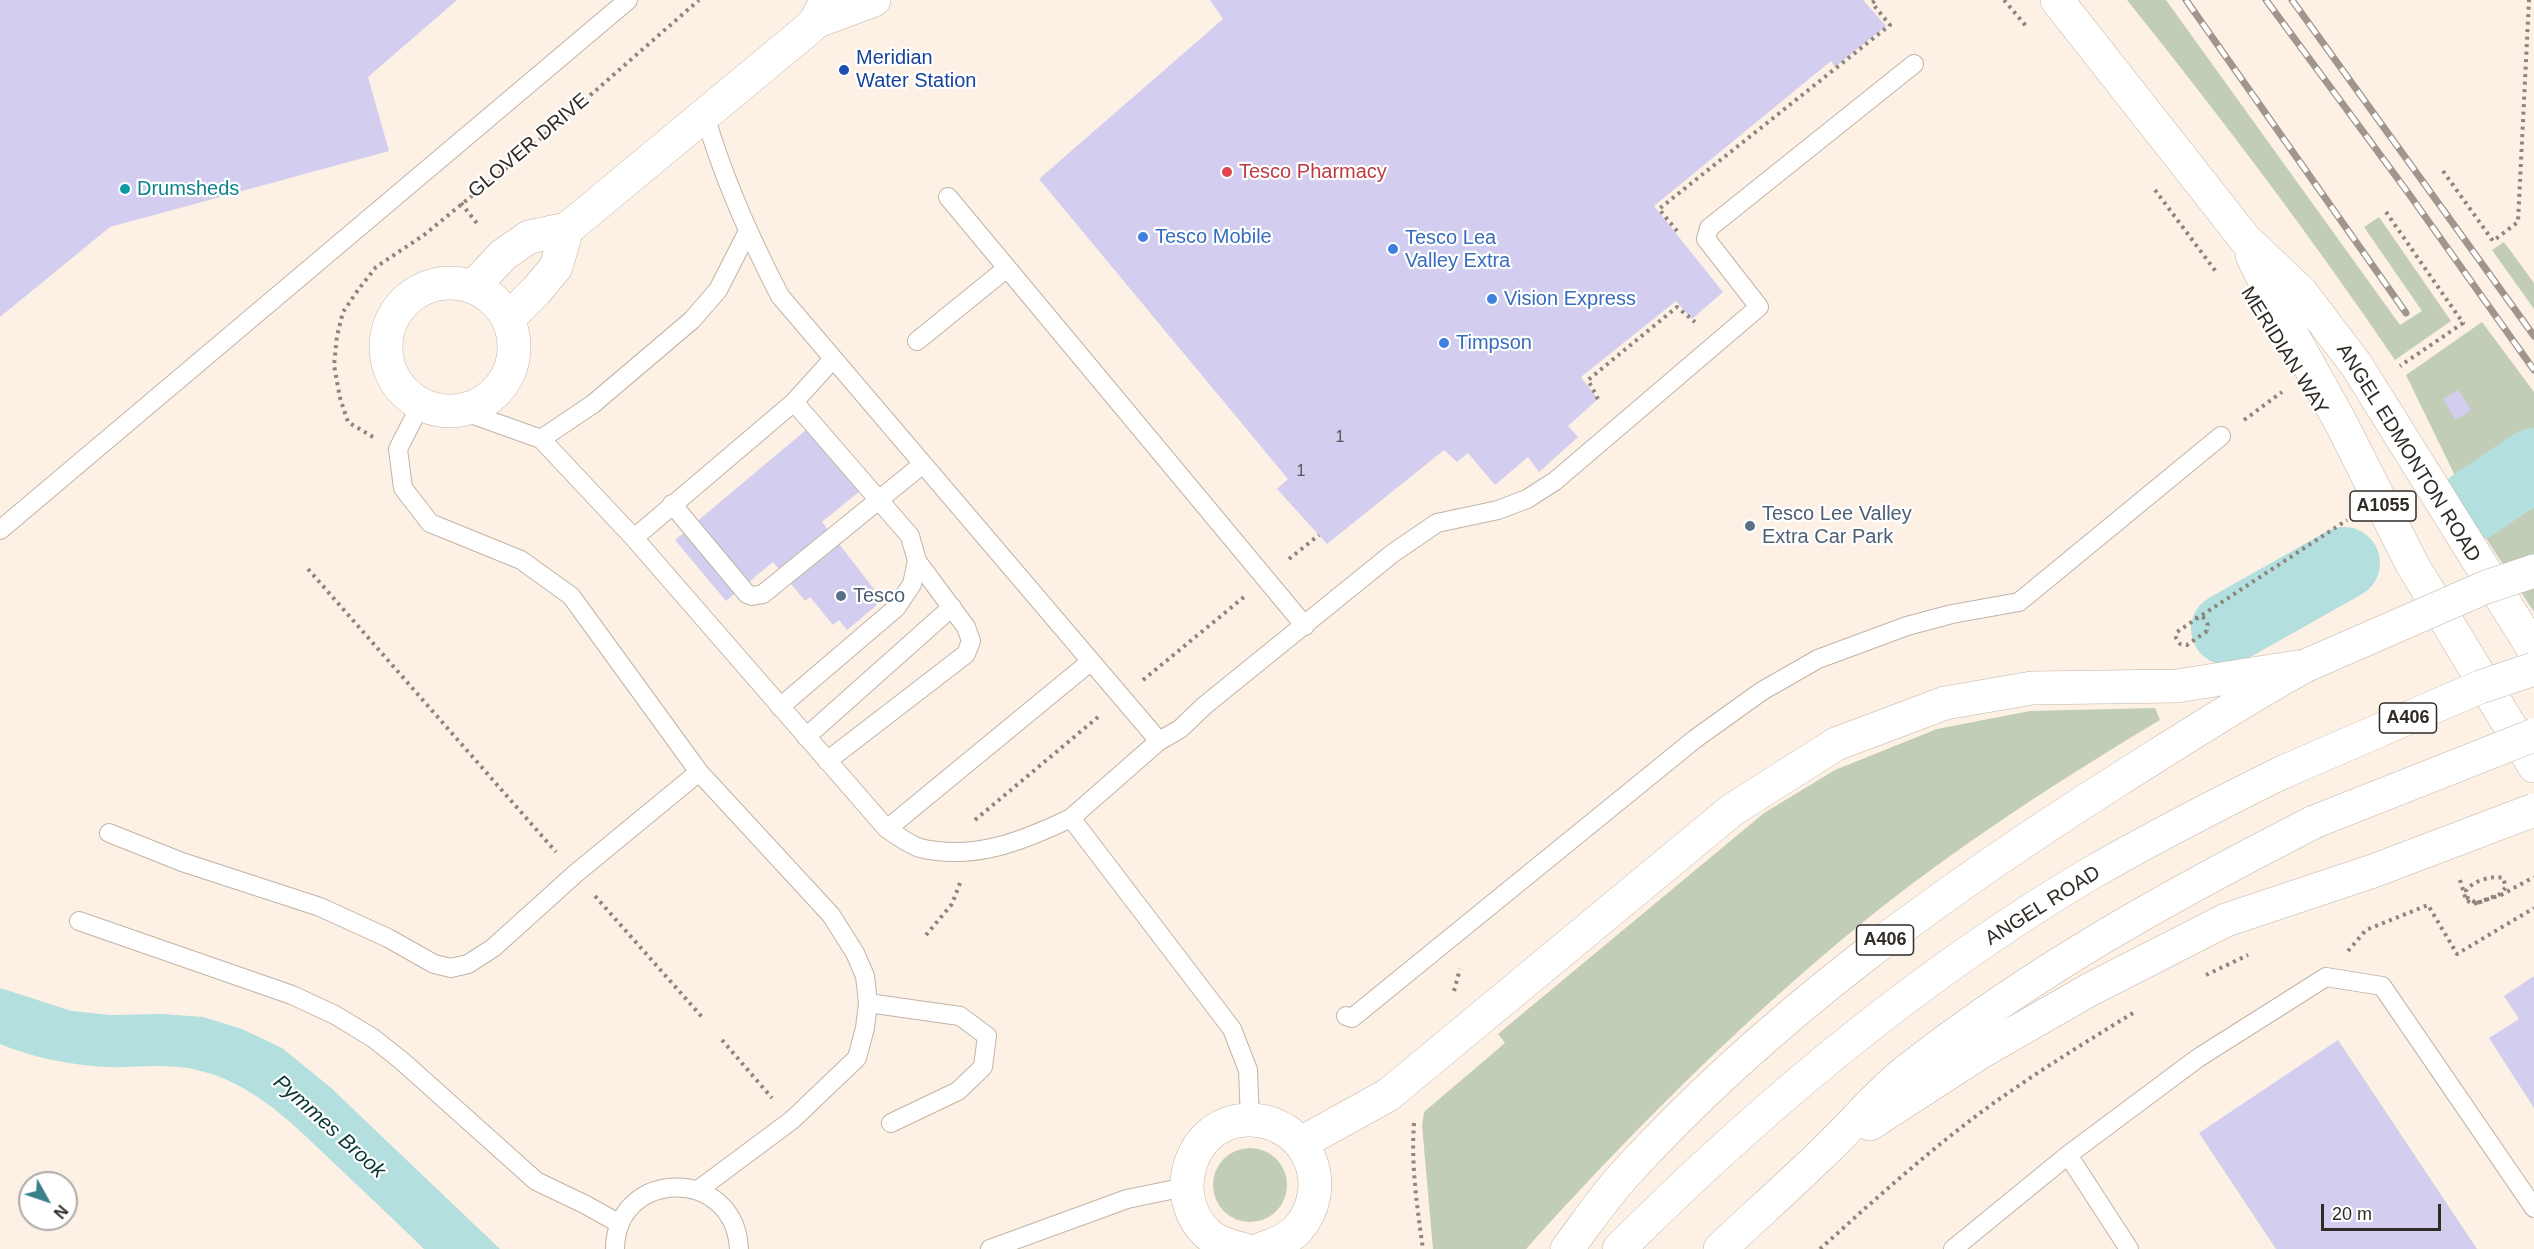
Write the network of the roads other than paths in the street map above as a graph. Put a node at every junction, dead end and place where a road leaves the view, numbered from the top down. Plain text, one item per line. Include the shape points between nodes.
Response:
1 (627, 0) edge
2 (874, 0) edge
3 (2056, 0) edge
4 (819, 7) edge
5 (1914, 64) dead end
6 (705, 114) junction
7 (948, 197) dead end
8 (567, 229) junction
9 (748, 231) junction
10 (2245, 239) junction
11 (1007, 268) junction
12 (473, 287) junction
13 (508, 319) junction
14 (917, 341) dead end
15 (833, 359) junction
16 (794, 402) junction
17 (421, 404) junction
18 (460, 410) junction
19 (2221, 436) road end
20 (541, 439) junction
21 (923, 464) junction
22 (879, 502) junction
23 (672, 504) junction
24 (0, 530) edge
25 (634, 538) junction
26 (917, 561) junction
27 (2534, 571) edge
28 (952, 608) junction
29 (1305, 626) junction
30 (2534, 650) edge
31 (1090, 662) junction
32 (2534, 669) edge
33 (2248, 684) junction
34 (780, 706) junction
35 (2534, 735) edge
36 (806, 737) junction
37 (1159, 741) junction
38 (827, 761) junction
39 (2534, 766) edge
40 (699, 772) junction
41 (2534, 810) edge
42 (1071, 818) junction
43 (887, 829) junction
44 (109, 833) dead end
45 (79, 921) dead end
46 (868, 1003) junction
47 (1346, 1016) dead end
48 (1250, 1120) junction
49 (891, 1123) dead end
50 (1300, 1143) junction
51 (1825, 1151) junction
52 (2067, 1155) junction
53 (1185, 1187) junction
54 (698, 1190) junction
55 (2534, 1208) edge
56 (620, 1224) junction
57 (615, 1249) edge
58 (739, 1249) edge
59 (990, 1249) edge
60 (1242, 1249) edge
61 (1261, 1249) edge
62 (1567, 1249) edge
63 (1619, 1249) edge
64 (1720, 1249) edge
65 (1953, 1249) edge
66 (2129, 1249) edge

1 - 24 lane
2 - 4 main road
3 - 10 main road, ANGEL EDMONTON ROAD / A1055
4 - 6 main road
5 - 29 lane via 1709,228 1706,239 1759,307 1555,482 1498,510 1437,523
6 - 8 main road
6 - 9 lane via 718,160
7 - 11 lane
8 - 12 main road via 529,237 503,255
8 - 13 main road via 555,267
9 - 15 lane via 780,296
9 - 20 lane via 718,290 692,320 593,404
10 - 30 main road, ANGEL EDMONTON ROAD / A1055 via 2301,291 2370,388
10 - 39 main road, ANGEL EDMONTON ROAD / A1055 via 2280,314 2340,421 2412,564
11 - 14 lane
11 - 29 lane
12 - 13 main road via 493,299
12 - 17 main road via 453,283 417,292 391,322 386,340 387,360 394,378
13 - 18 main road via 514,348 506,378 482,402
15 - 16 lane
15 - 21 lane
16 - 22 lane
16 - 23 lane
17 - 18 main road via 440,411
17 - 40 lane via 398,449 403,488 430,523 521,560 571,596
18 - 20 lane
19 - 47 lane via 2019,602 1952,614 1875,637 1818,659 1762,691 1695,739 1352,1018
20 - 25 lane
21 - 22 lane
21 - 31 lane
22 - 23 lane via 763,594 752,596
22 - 26 lane via 910,536
23 - 25 lane
25 - 34 lane
26 - 28 lane
26 - 34 lane via 912,584 896,608
27 - 33 main road, A406, bridge via 2475,592 2305,666
28 - 36 lane
28 - 38 lane via 971,641 966,654
29 - 37 lane via 1180,729
31 - 37 lane
31 - 43 lane
32 - 63 main road, ANGEL ROAD / A406, bridge via 2480,687 2283,772 2208,808 2085,877 1972,951 1854,1039 1756,1119
33 - 50 main road via 2032,688 1945,703 1836,744 1732,810 1388,1095
33 - 62 main road, A406 via 1853,963 1730,1066 1624,1175
34 - 36 lane
35 - 51 main road, bridge via 2314,822 2082,948 1902,1075
36 - 38 lane
37 - 42 lane
38 - 43 lane
40 - 44 lane via 493,948 468,964 451,968 434,964 320,907 182,862
40 - 46 lane via 831,915 865,976
41 - 51 main road, bridge via 2373,871 2226,920 2089,990 1991,1046
42 - 43 lane via 998,848 959,853 918,847
42 - 48 lane via 1233,1029 1248,1070
45 - 56 lane via 292,995 335,1015 402,1061 536,1181
46 - 49 lane via 960,1016 987,1036 983,1067 958,1091
46 - 54 lane via 856,1058 792,1120
48 - 50 main road via 1286,1130
48 - 53 main road via 1229,1123 1211,1133 1188,1166
50 - 61 main road via 1311,1160 1314,1198 1295,1231 1280,1243
51 - 64 main road
52 - 55 lane via 2198,1059 2326,977 2382,986
52 - 65 lane
52 - 66 lane
53 - 59 lane via 1127,1198
53 - 60 main road via 1197,1221 1209,1235
54 - 56 lane via 662,1188 642,1197
54 - 58 lane via 728,1213 738,1233
56 - 57 lane

